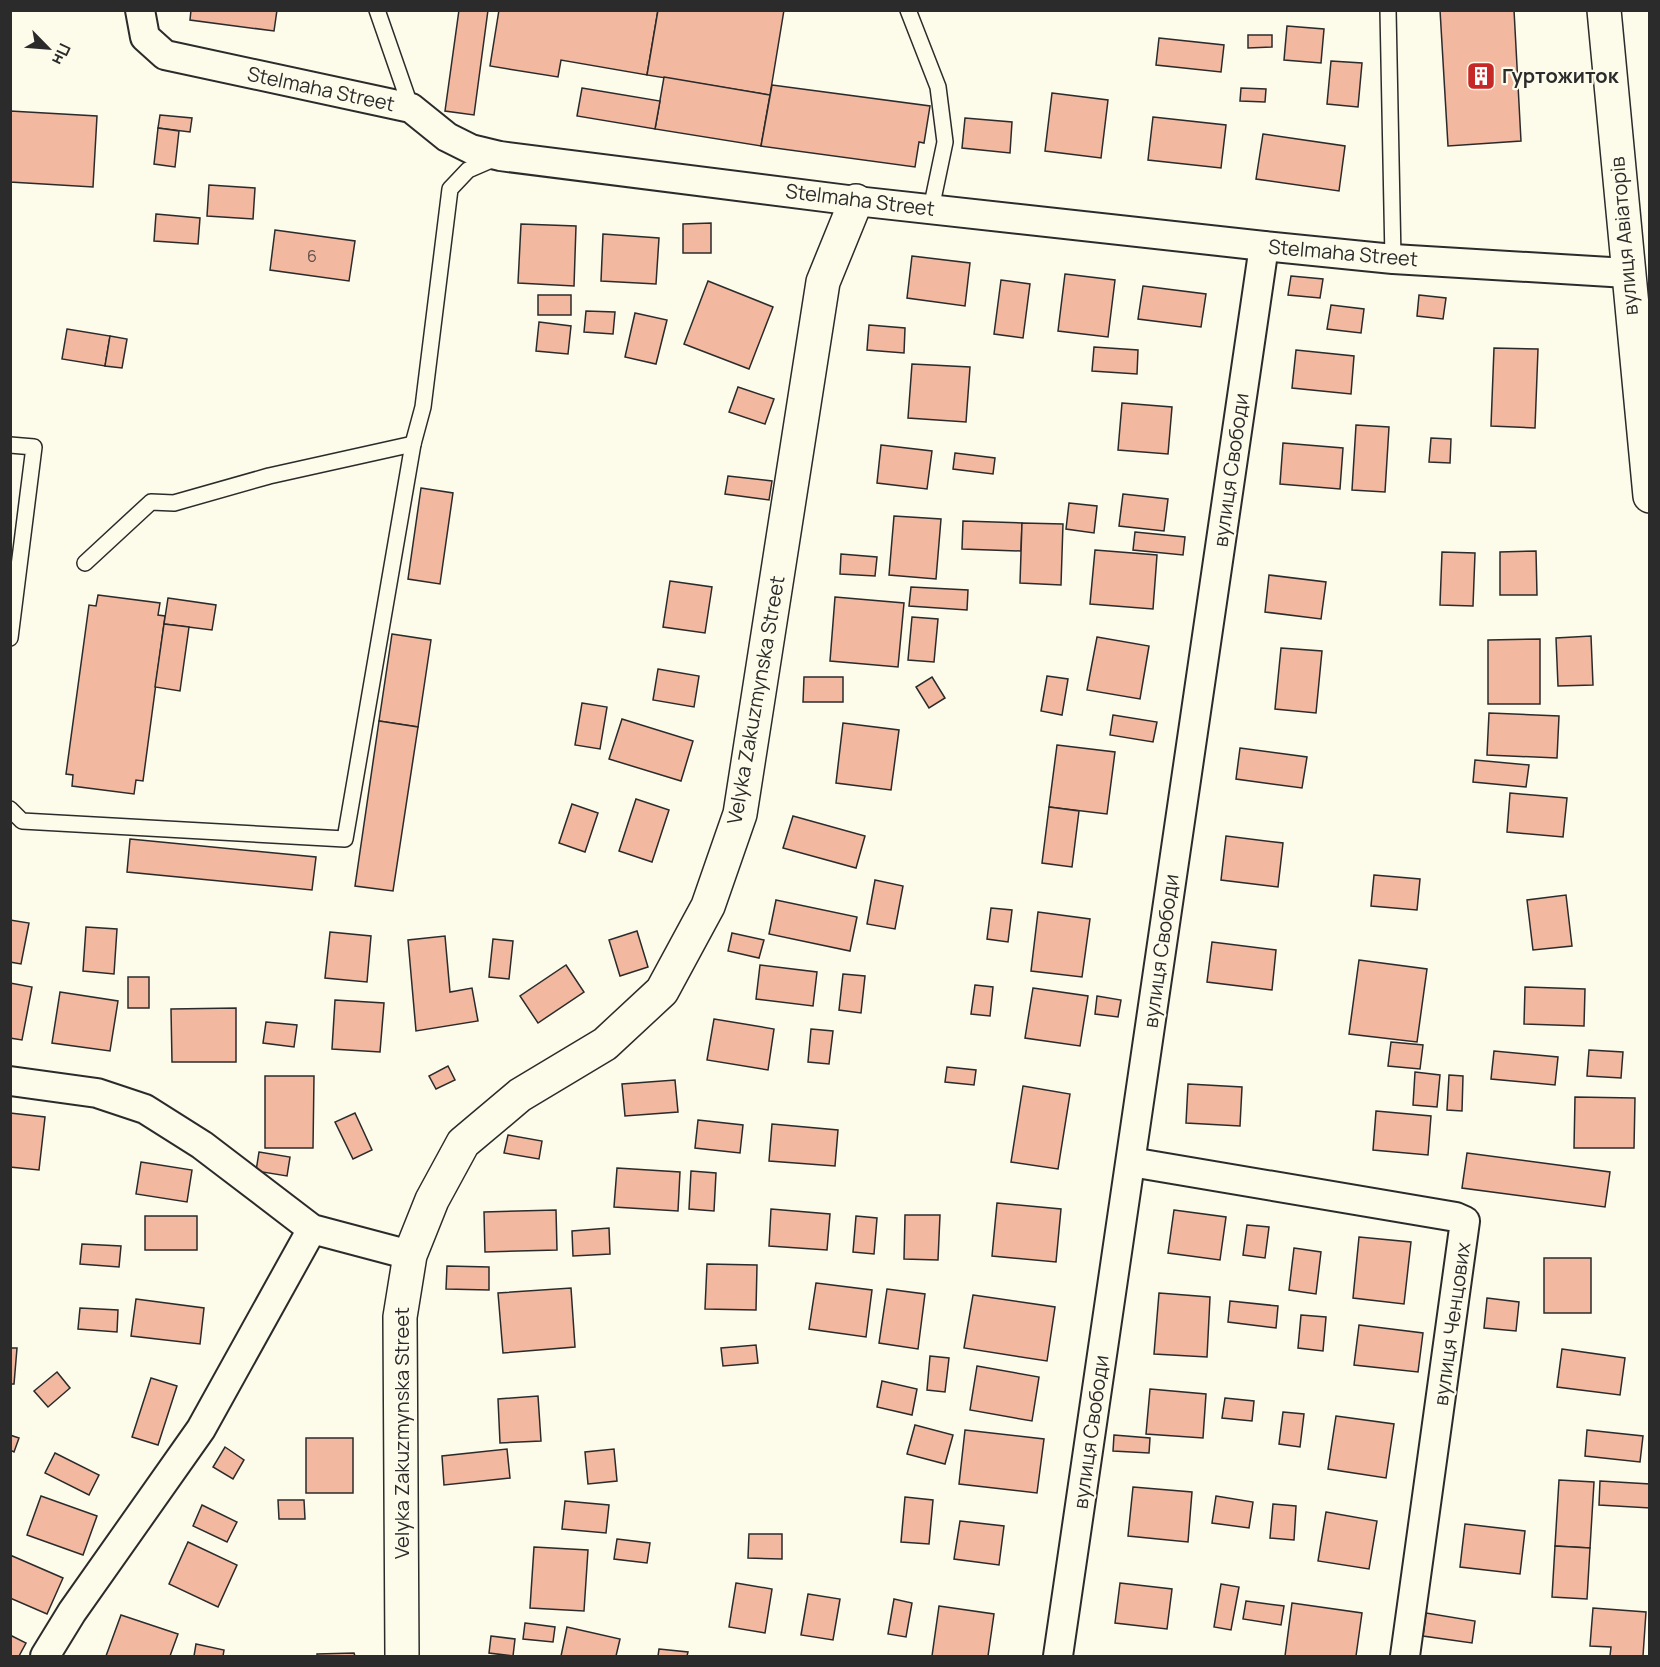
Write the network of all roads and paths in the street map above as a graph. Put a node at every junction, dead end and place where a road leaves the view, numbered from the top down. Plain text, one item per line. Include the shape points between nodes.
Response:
1 (140, 10) edge
2 (377, 10) edge
3 (908, 10) edge
4 (1388, 10) edge
5 (1604, 10) edge
6 (411, 108) junction
7 (500, 156) junction
8 (856, 201) junction
9 (931, 209) junction
10 (1264, 246) junction
11 (1393, 259) junction
12 (1627, 273) junction
13 (413, 444) junction
14 (10, 445) edge
15 (1650, 496) edge
16 (16, 552) edge
17 (85, 563) dead end
18 (10, 638) edge
19 (10, 809) edge
20 (10, 1082) edge
21 (1131, 1162) junction
22 (312, 1229) junction
23 (410, 1255) junction
24 (45, 1656) edge
25 (402, 1656) edge
26 (1058, 1656) edge
27 (1405, 1656) edge

1 - 6 street, Stelmaha Street via 145,38 165,55
2 - 6 lane
3 - 9 lane via 938,87 945,142
4 - 11 lane
5 - 12 street, вулиця Авіаторів
6 - 7 street, Stelmaha Street via 447,137 471,149
7 - 8 street, Stelmaha Street
7 - 13 lane via 468,170 450,189 423,407
8 - 9 street, Stelmaha Street
8 - 23 street, Velyka Zakuzmynska Street via 823,282 740,814 708,906 662,991 605,1044 520,1095 463,1143 432,1200
9 - 10 street, Stelmaha Street
10 - 11 street, Stelmaha Street
10 - 21 street, вулиця Свободи
11 - 12 street, Stelmaha Street
12 - 15 street, вулиця Авіаторів
13 - 17 lane via 269,476 174,503 150,502
13 - 19 lane via 345,839 22,821
14 - 16 lane via 34,447
16 - 18 lane
20 - 22 street via 97,1093 145,1109 202,1145
21 - 26 street, вулиця Свободи
21 - 27 street, вулиця Ченцових via 1465,1221
22 - 23 street
22 - 24 street via 201,1429
23 - 25 street, Velyka Zakuzmynska Street via 400,1317

